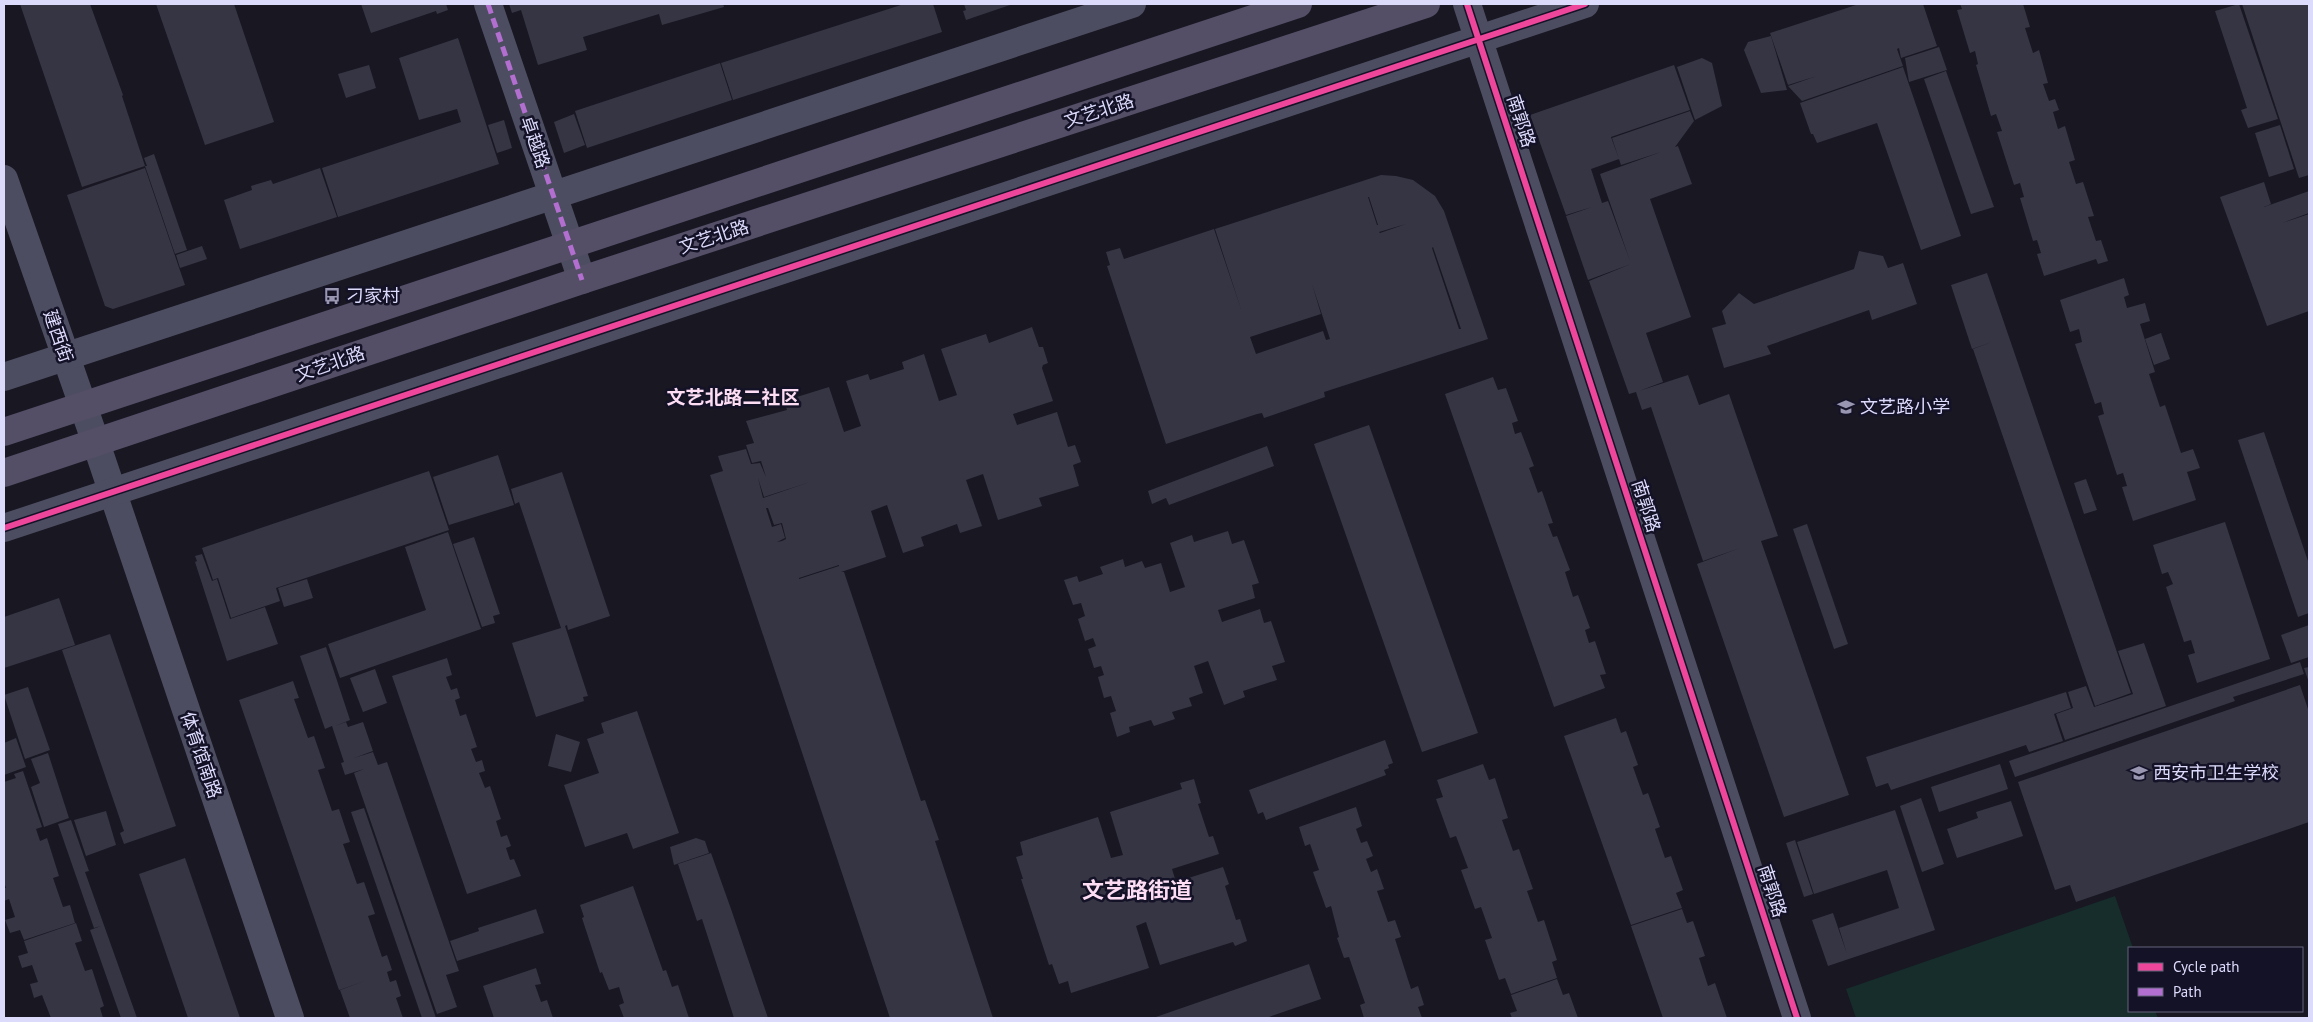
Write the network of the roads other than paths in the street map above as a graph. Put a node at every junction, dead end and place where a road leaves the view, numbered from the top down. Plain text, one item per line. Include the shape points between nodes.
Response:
1 (488, 4) edge
2 (1132, 4) edge
3 (1298, 4) edge
4 (1426, 4) edge
5 (1467, 4) edge
6 (1586, 4) edge
7 (1478, 39) junction
8 (4, 179) edge
9 (554, 195) junction
10 (570, 245) junction
11 (582, 280) junction
12 (65, 356) junction
13 (4, 377) edge
14 (82, 406) junction
15 (4, 432) edge
16 (96, 443) junction
17 (4, 473) edge
18 (112, 492) junction
19 (4, 528) edge
20 (290, 1018) edge
21 (1797, 1018) edge

1 - 9 street, 卓越路
2 - 9 street
3 - 10 main road, 文艺北路
4 - 11 main road, 文艺北路
5 - 7 street, 南郭路
6 - 7 street
7 - 18 street
7 - 21 street, 南郭路
8 - 12 street, 建西街
9 - 10 street, 卓越路
9 - 12 street
10 - 11 street, 卓越路
10 - 14 main road, 文艺北路
11 - 16 main road, 文艺北路
12 - 13 street
12 - 14 street, 建西街
14 - 15 main road, 文艺北路
14 - 16 street, 建西街
16 - 17 main road, 文艺北路
16 - 18 street, 建西街
18 - 19 street
18 - 20 street, 体育馆南路

